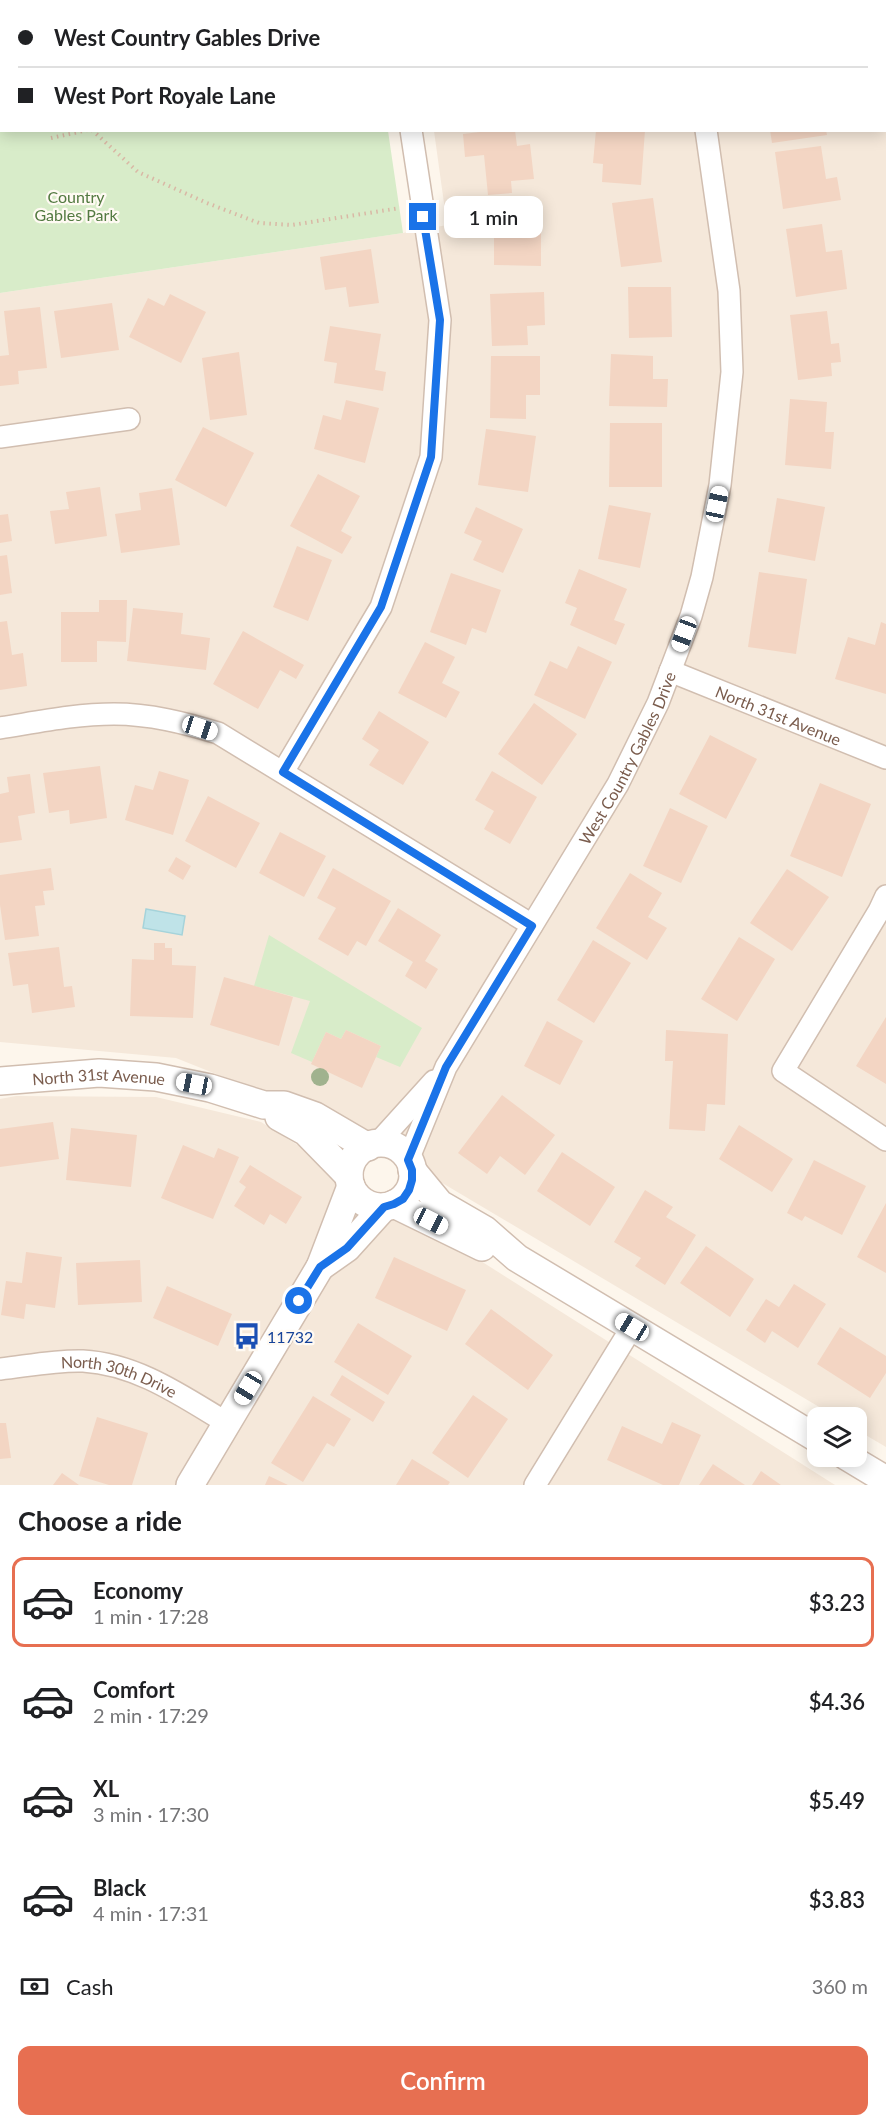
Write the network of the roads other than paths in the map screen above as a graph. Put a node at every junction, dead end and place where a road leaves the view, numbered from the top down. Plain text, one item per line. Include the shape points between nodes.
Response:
1 (411, 132) edge
2 (706, 132) edge
3 (129, 419) dead end
4 (0, 437) edge
5 (670, 671) junction
6 (0, 728) edge
7 (886, 758) edge
8 (283, 772) junction
9 (886, 896) edge
10 (532, 926) junction
11 (446, 1067) junction
12 (0, 1081) edge
13 (264, 1105) junction
14 (886, 1140) edge
15 (372, 1145) junction
16 (410, 1165) junction
17 (350, 1181) junction
18 (389, 1206) junction
19 (517, 1258) junction
20 (320, 1267) junction
21 (632, 1327) junction
22 (0, 1369) edge
23 (227, 1423) junction
24 (807, 1432) edge
25 (864, 1467) edge
26 (886, 1480) edge
27 (190, 1485) edge
28 (535, 1485) edge

1 - 8 street via 440,320 431,457 381,607
2 - 5 street, West Country Gables Drive via 729,291 732,372 720,485 702,577
3 - 4 street
5 - 7 street, North 31st Avenue
5 - 10 street, West Country Gables Drive via 618,784
6 - 8 street via 115,714 183,722 218,733
8 - 10 street
9 - 14 street via 783,1071
10 - 11 street, West Country Gables Drive
11 - 15 street, West Country Gables Drive via 401,1120
11 - 16 street, West Country Gables Drive
12 - 13 street, North 31st Avenue via 99,1073 156,1077
13 - 15 street via 284,1105 315,1116
13 - 17 street via 306,1131
15 - 16 street via 393,1146
15 - 17 street via 355,1156
16 - 18 street via 409,1190 403,1199
16 - 19 street via 440,1204 484,1230
17 - 18 street via 364,1202 373,1207
17 - 20 street
18 - 19 street
18 - 20 street via 347,1248
19 - 21 street
20 - 23 street
21 - 24 street
21 - 28 street
22 - 23 street, North 30th Drive via 84,1361 129,1369
23 - 27 street
25 - 26 street

